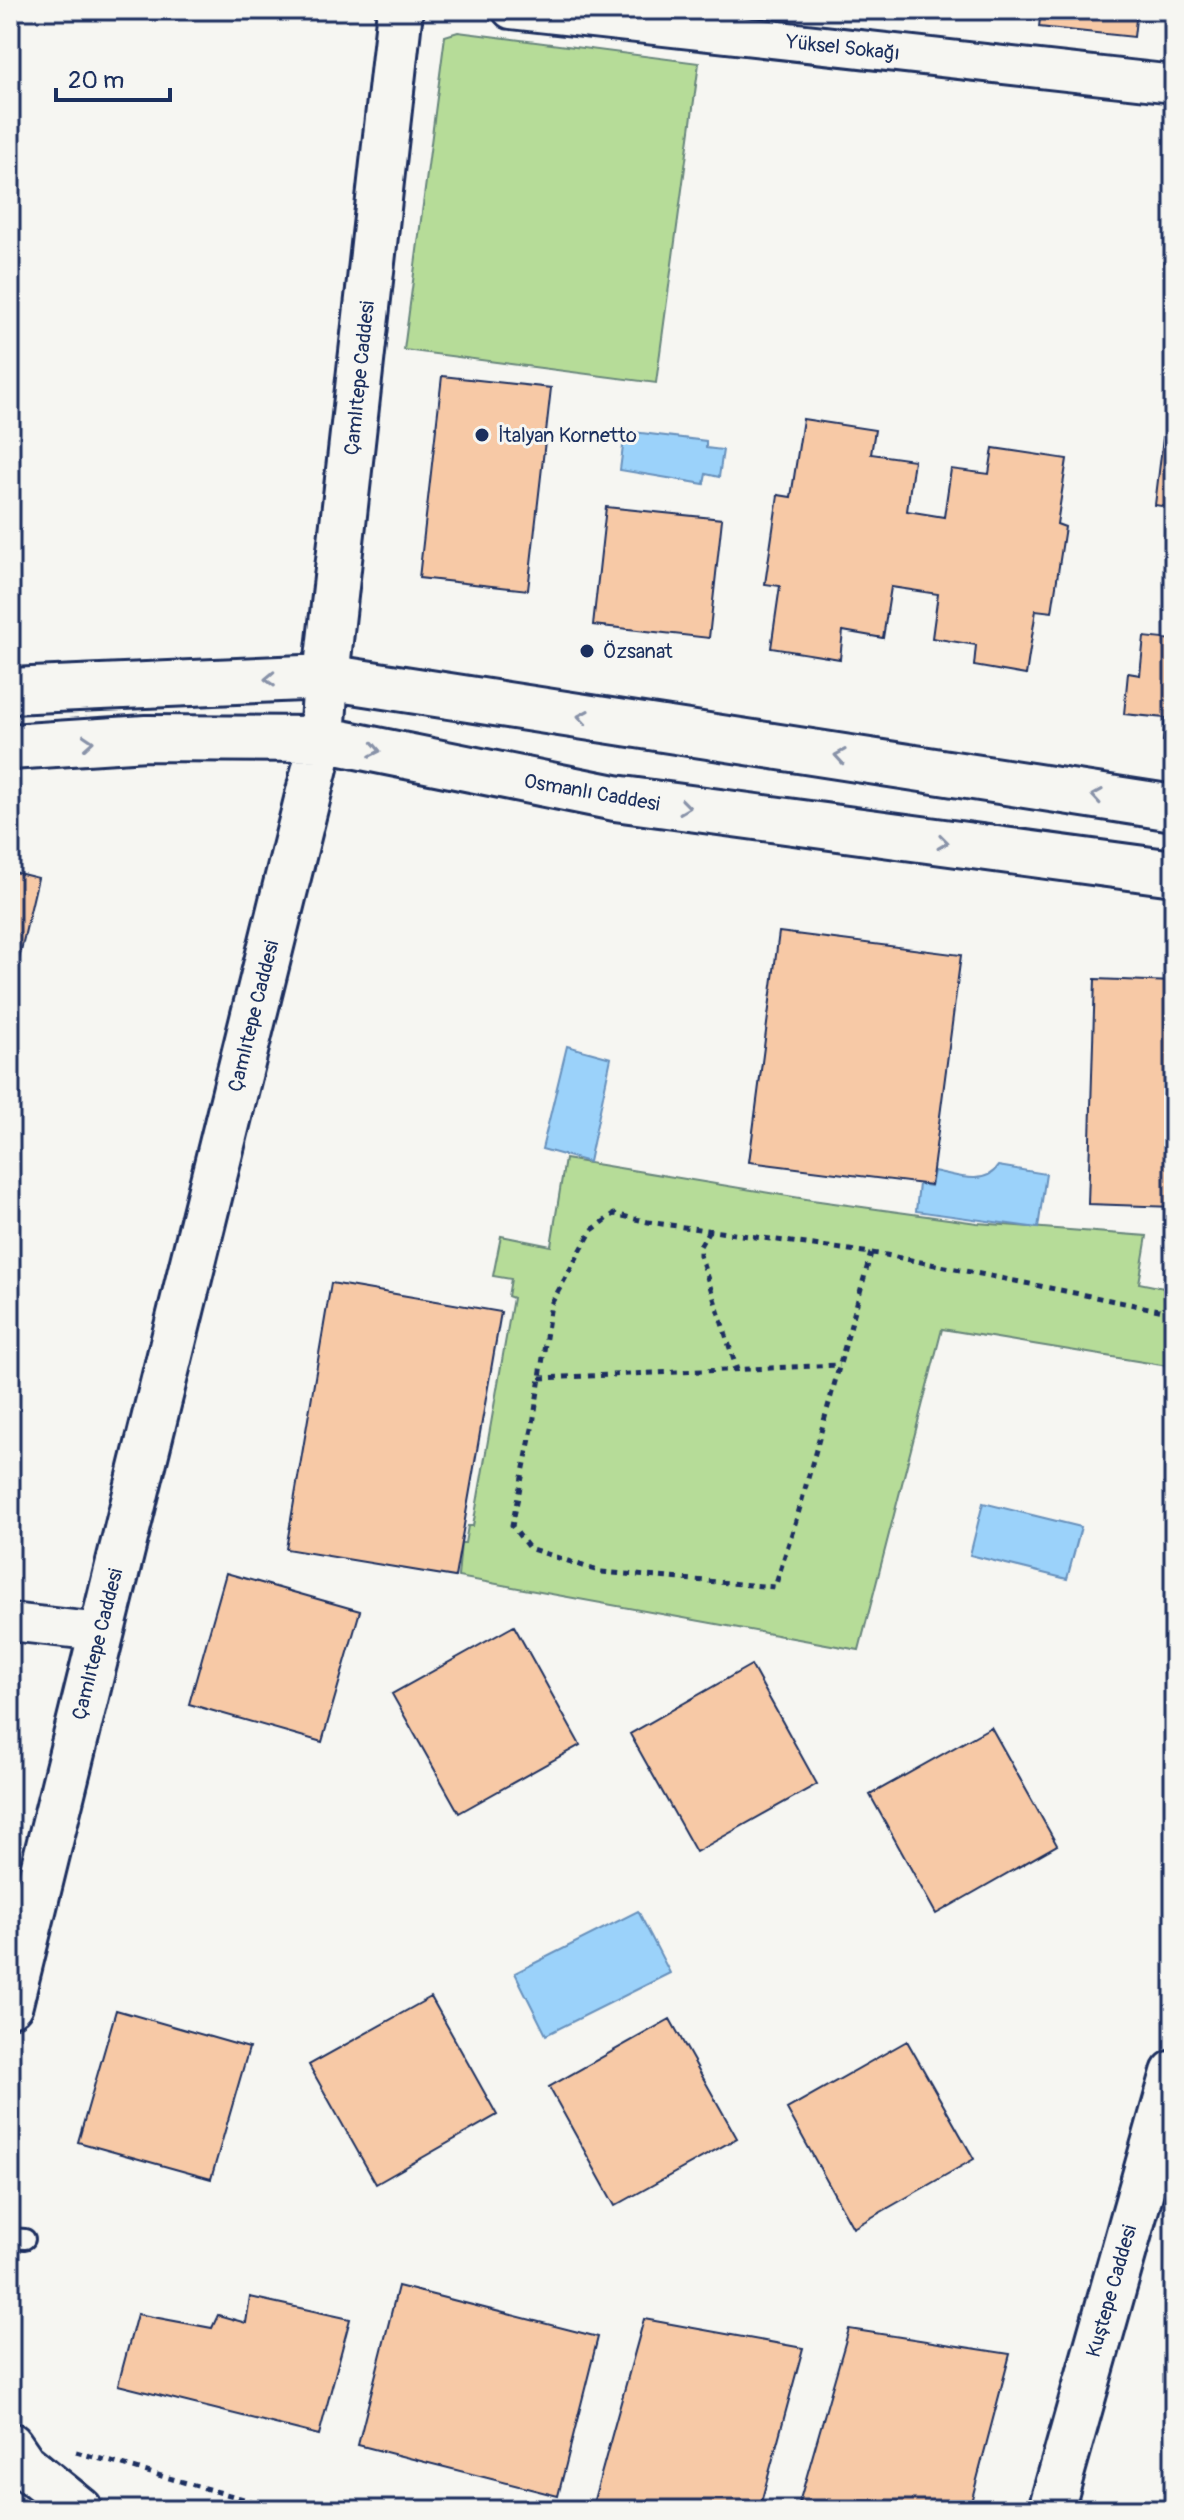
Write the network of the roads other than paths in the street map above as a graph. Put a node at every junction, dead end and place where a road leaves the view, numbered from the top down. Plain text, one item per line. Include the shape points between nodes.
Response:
1 (400, 10) edge
2 (511, 10) edge
3 (1174, 84) edge
4 (326, 677) junction
5 (10, 691) edge
6 (322, 739) junction
7 (10, 747) edge
8 (1174, 808) edge
9 (1174, 873) edge
10 (10, 1622) edge
11 (100, 1632) junction
12 (10, 2004) edge
13 (1174, 2073) edge
14 (10, 2445) edge
15 (80, 2510) edge
16 (1051, 2510) edge

1 - 4 street, Çamlıtepe Caddesi
2 - 3 street, Yüksel Sokağı
4 -> 5 street
4 - 6 street, Çamlıtepe Caddesi
8 -> 4 street
7 -> 6 street, Osmanlı Caddesi via 146,738
6 -> 9 street, Osmanlı Caddesi via 615,798
6 - 11 street, Çamlıtepe Caddesi
10 - 11 street
11 - 12 street, Çamlıtepe Caddesi
13 - 16 street, Kuştepe Caddesi
14 - 15 street via 23,2464

